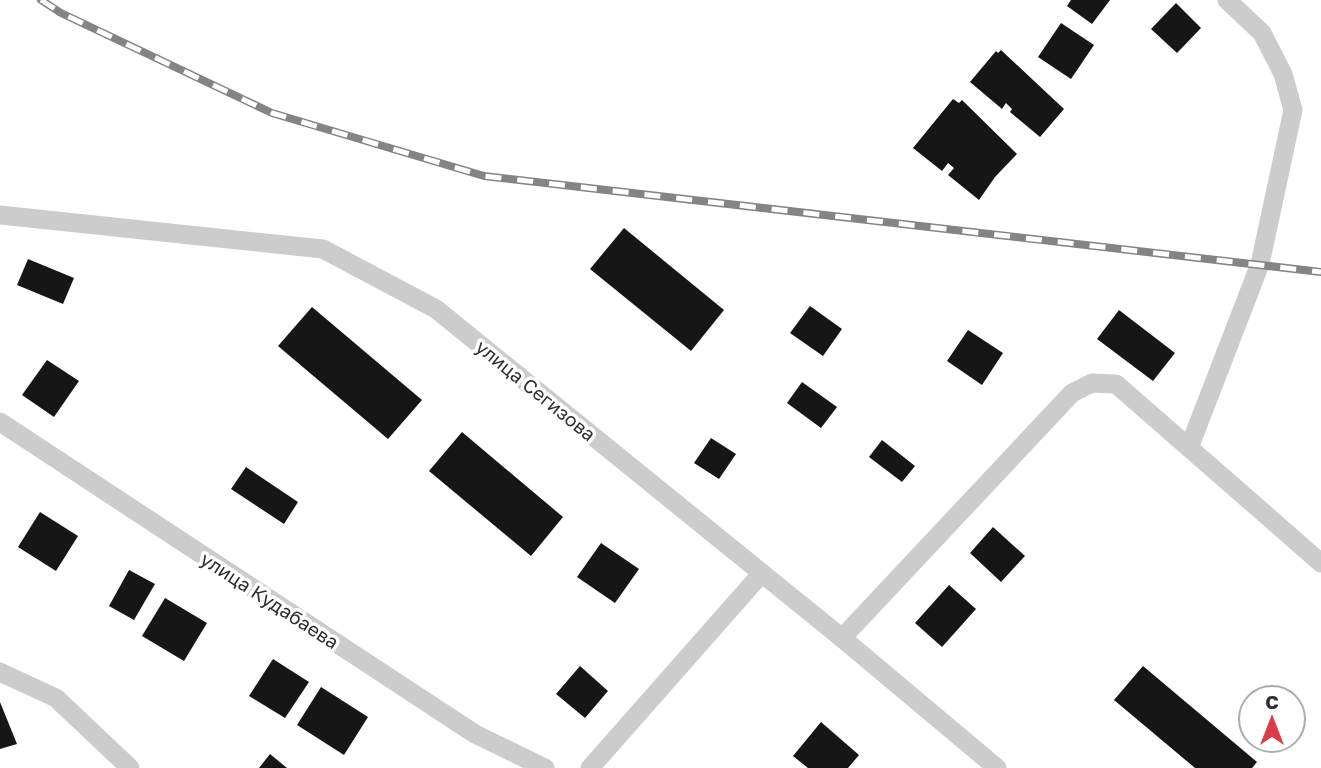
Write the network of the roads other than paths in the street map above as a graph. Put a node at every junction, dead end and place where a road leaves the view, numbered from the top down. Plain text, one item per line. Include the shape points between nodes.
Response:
1 (1227, 0) edge
2 (0, 215) edge
3 (0, 422) edge
4 (1189, 448) junction
5 (1321, 563) edge
6 (762, 573) junction
7 (842, 638) junction
8 (0, 672) edge
9 (986, 765) edge
10 (130, 768) edge
11 (545, 768) edge
12 (590, 768) edge

1 - 4 street via 1262,33 1283,74 1293,110 1260,264
2 - 6 street, улица Сегизова via 323,249 436,309
3 - 11 street, улица Кудабаева via 475,734
4 - 5 street
4 - 7 street via 1116,384 1092,383 1072,393
6 - 7 street, улица Сегизова
6 - 12 street
7 - 9 street, улица Сегизова
8 - 10 street via 56,698

